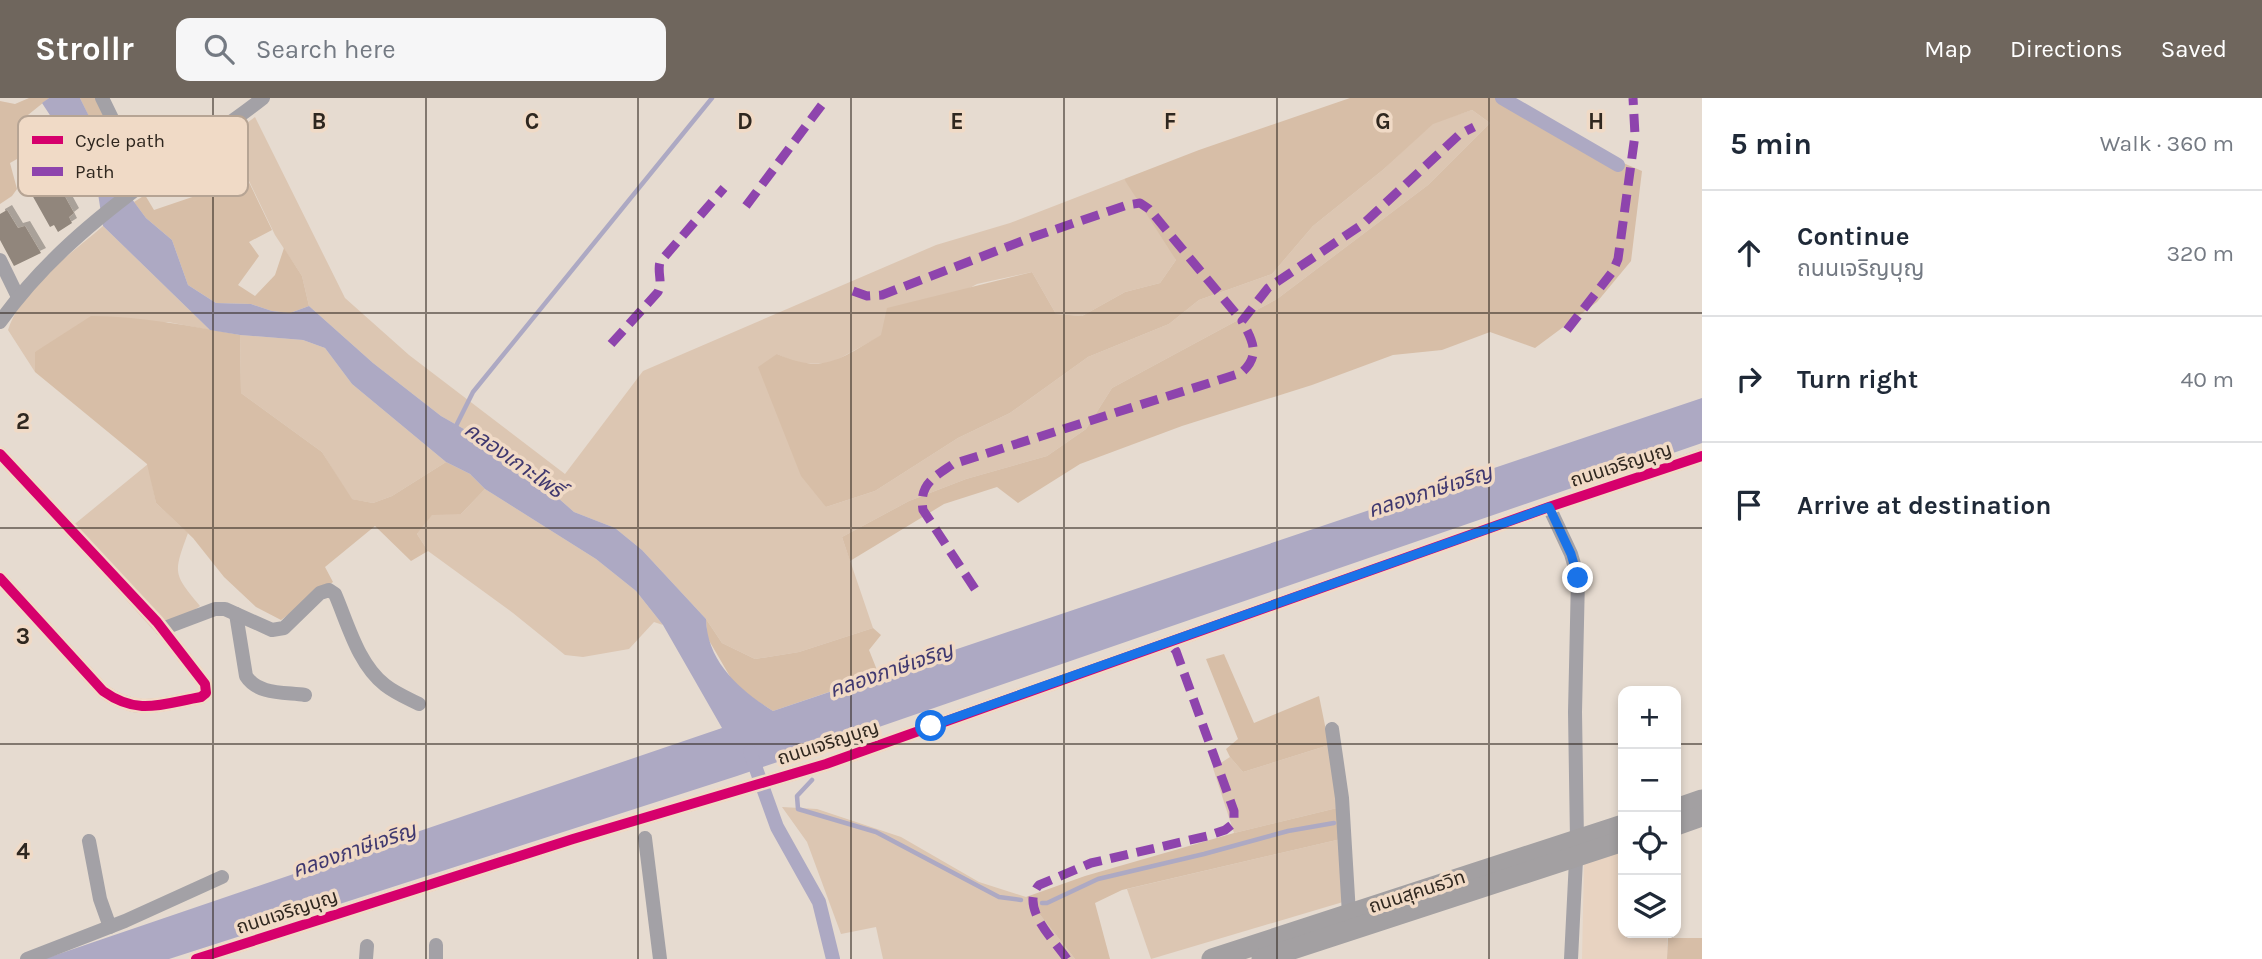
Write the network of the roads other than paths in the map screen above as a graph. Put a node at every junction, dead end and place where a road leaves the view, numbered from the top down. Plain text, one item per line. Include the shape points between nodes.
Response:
1 (102, 98) edge
2 (263, 98) edge
3 (109, 116) edge
4 (238, 116) edge
5 (128, 196) edge
6 (0, 260) edge
7 (18, 296) junction
8 (0, 322) edge
9 (0, 454) edge
10 (1702, 456) edge
11 (1549, 507) junction
12 (0, 578) edge
13 (236, 614) junction
14 (162, 629) junction
15 (305, 695) dead end
16 (419, 704) dead end
17 (1332, 729) dead end
18 (1702, 800) edge
19 (1681, 807) edge
20 (1702, 816) edge
21 (1681, 823) edge
22 (1618, 827) edge
23 (645, 838) dead end
24 (89, 841) dead end
25 (1618, 842) edge
26 (1576, 848) junction
27 (222, 877) dead end
28 (1349, 914) junction
29 (110, 928) junction
30 (27, 959) edge
31 (196, 959) edge
32 (660, 959) edge
33 (1212, 959) edge
34 (1262, 959) edge
35 (1570, 959) edge

1 - 3 street
2 - 4 street
5 - 7 street via 62,249
6 - 7 street
7 - 8 street
9 - 14 street
10 - 11 street, ถนนเจริญบุญ
11 - 26 street via 1578,578
11 - 31 street, ถนนเจริญบุญ via 826,764
12 - 14 street via 103,691 123,704 141,708 206,693 205,684
13 - 14 street via 215,609
13 - 15 street via 251,683 265,690
13 - 16 street via 272,630 284,628 320,593 329,590 376,677
17 - 28 street via 1342,798
18 - 19 main road
20 - 21 main road
22 - 26 main road, ถนนสุคนธวิท
23 - 32 street
24 - 29 street
25 - 26 main road, ถนนสุคนธวิท
26 - 28 main road, ถนนสุคนธวิท
26 - 34 main road, ถนนสุคนธวิท
26 - 35 street
27 - 29 street
28 - 33 main road, ถนนสุคนธวิท
29 - 30 street

